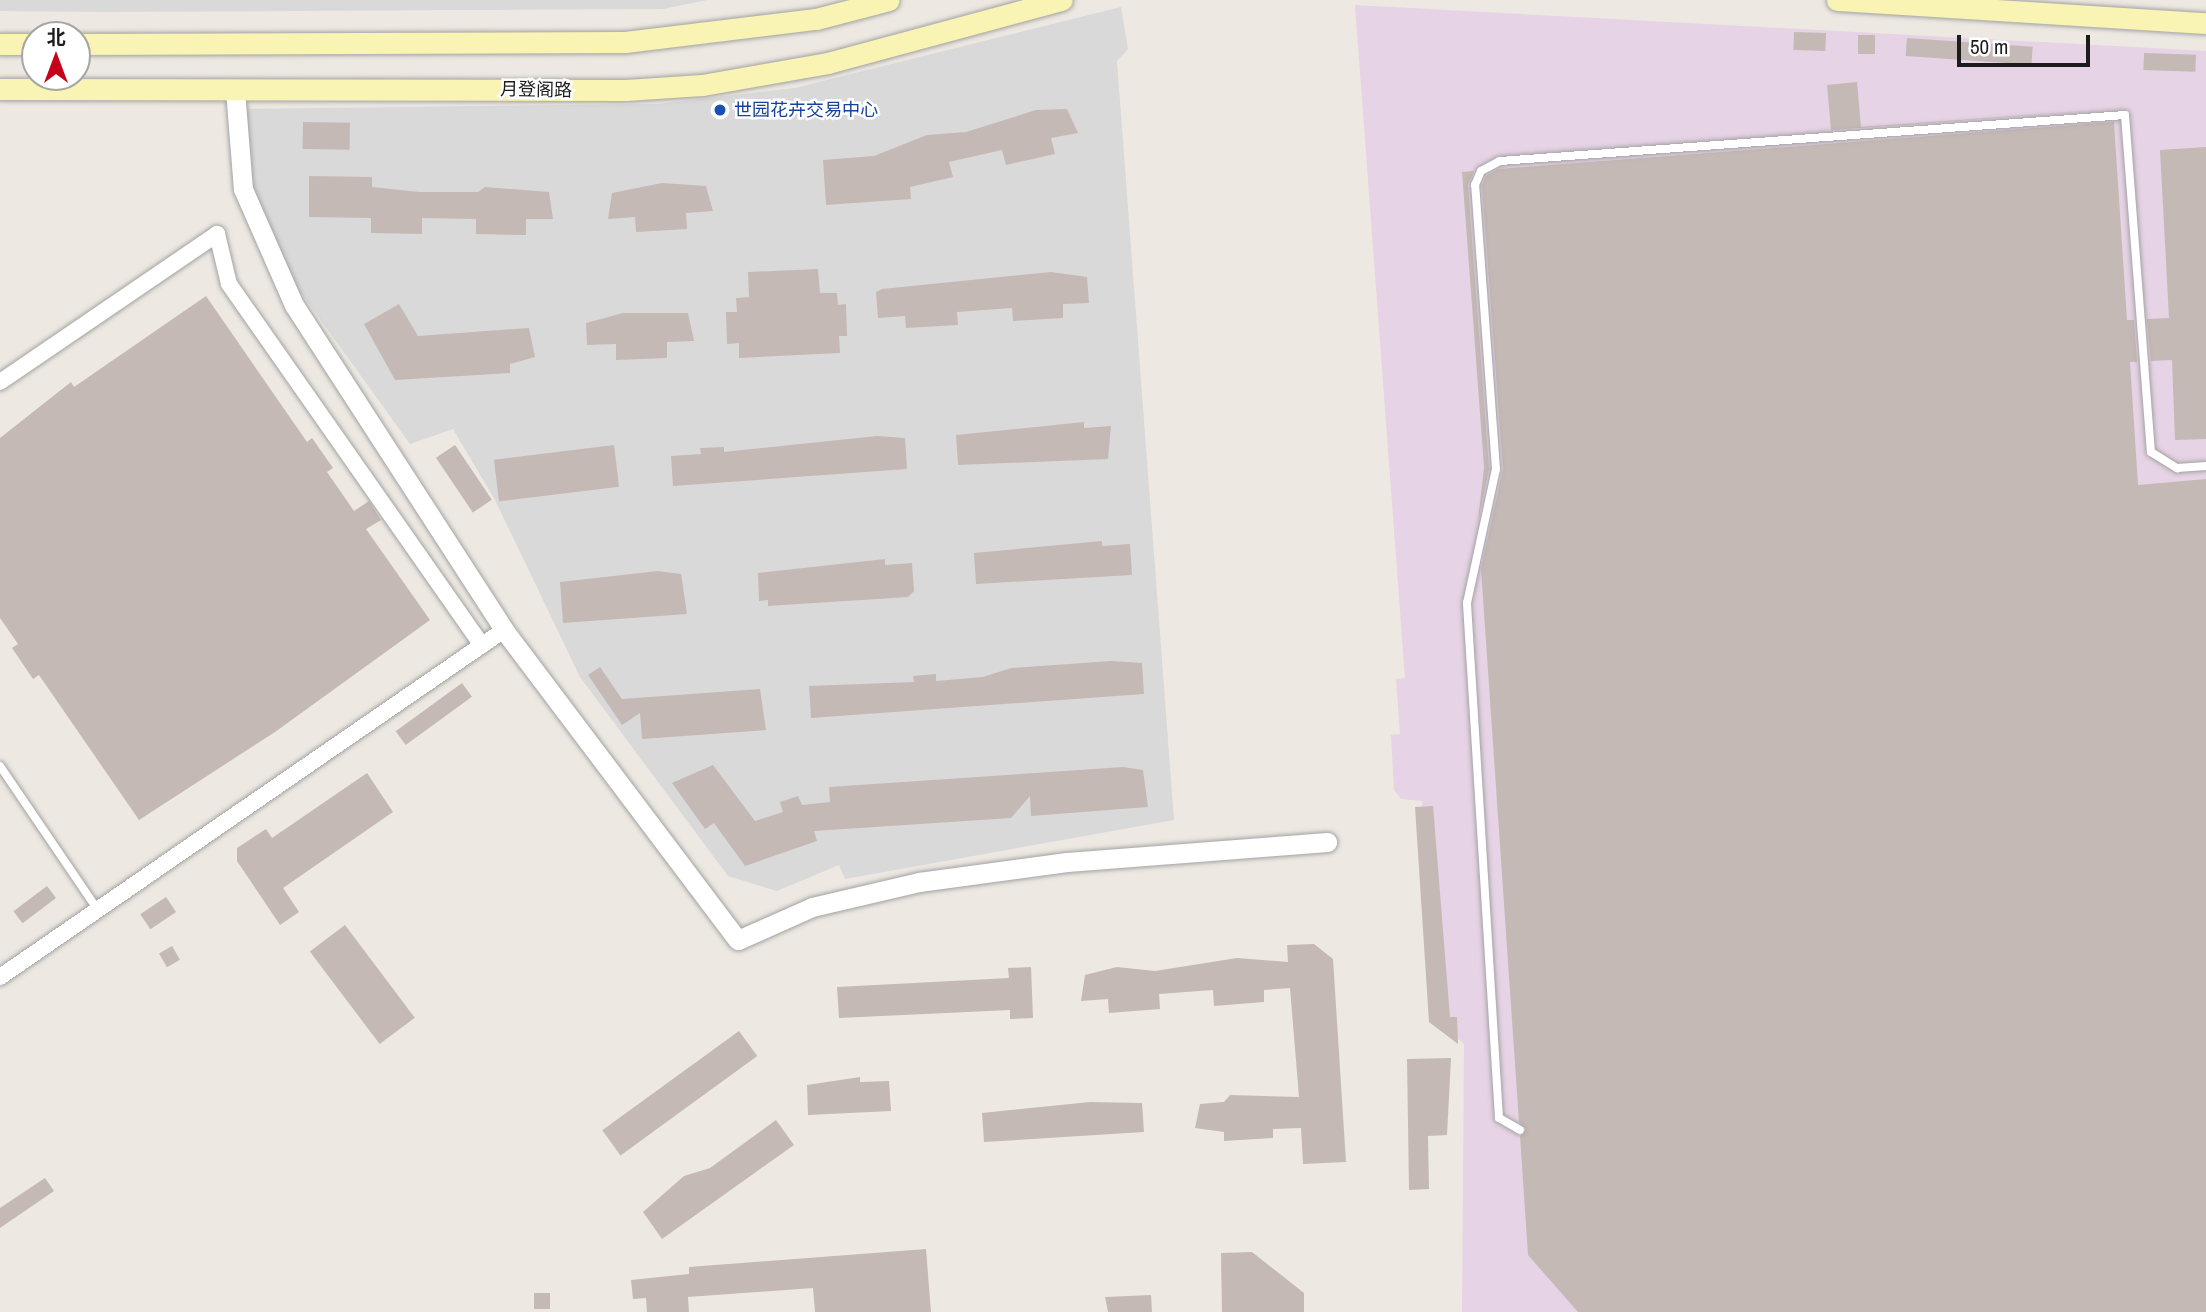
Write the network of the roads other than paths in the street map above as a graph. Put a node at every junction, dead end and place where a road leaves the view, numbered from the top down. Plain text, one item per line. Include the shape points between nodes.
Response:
1 (889, 0) edge
2 (1062, 0) edge
3 (1837, 0) edge
4 (2206, 23) edge
5 (0, 44) edge
6 (21, 44) edge
7 (91, 44) edge
8 (0, 89) edge
9 (235, 90) junction
10 (0, 382) edge
11 (2206, 466) edge
12 (504, 630) junction
13 (482, 645) junction
14 (0, 766) edge
15 (1327, 842) dead end
16 (98, 910) junction
17 (0, 977) edge
18 (1520, 1130) dead end

1 - 7 main road via 803,21 625,42
2 - 9 main road, 月登阁路 via 828,63 702,85
3 - 4 main road
5 - 6 main road
8 - 9 main road, 月登阁路
9 - 12 street via 243,189 294,306
10 - 13 street via 217,234 229,284
11 - 18 lane via 2177,468 2151,452 2125,115 1500,161 1481,171 1475,185 1496,469 1468,603 1499,1118
12 - 13 street
12 - 15 street via 738,940 812,907 919,882 1067,862
13 - 16 street
14 - 16 lane
16 - 17 street

